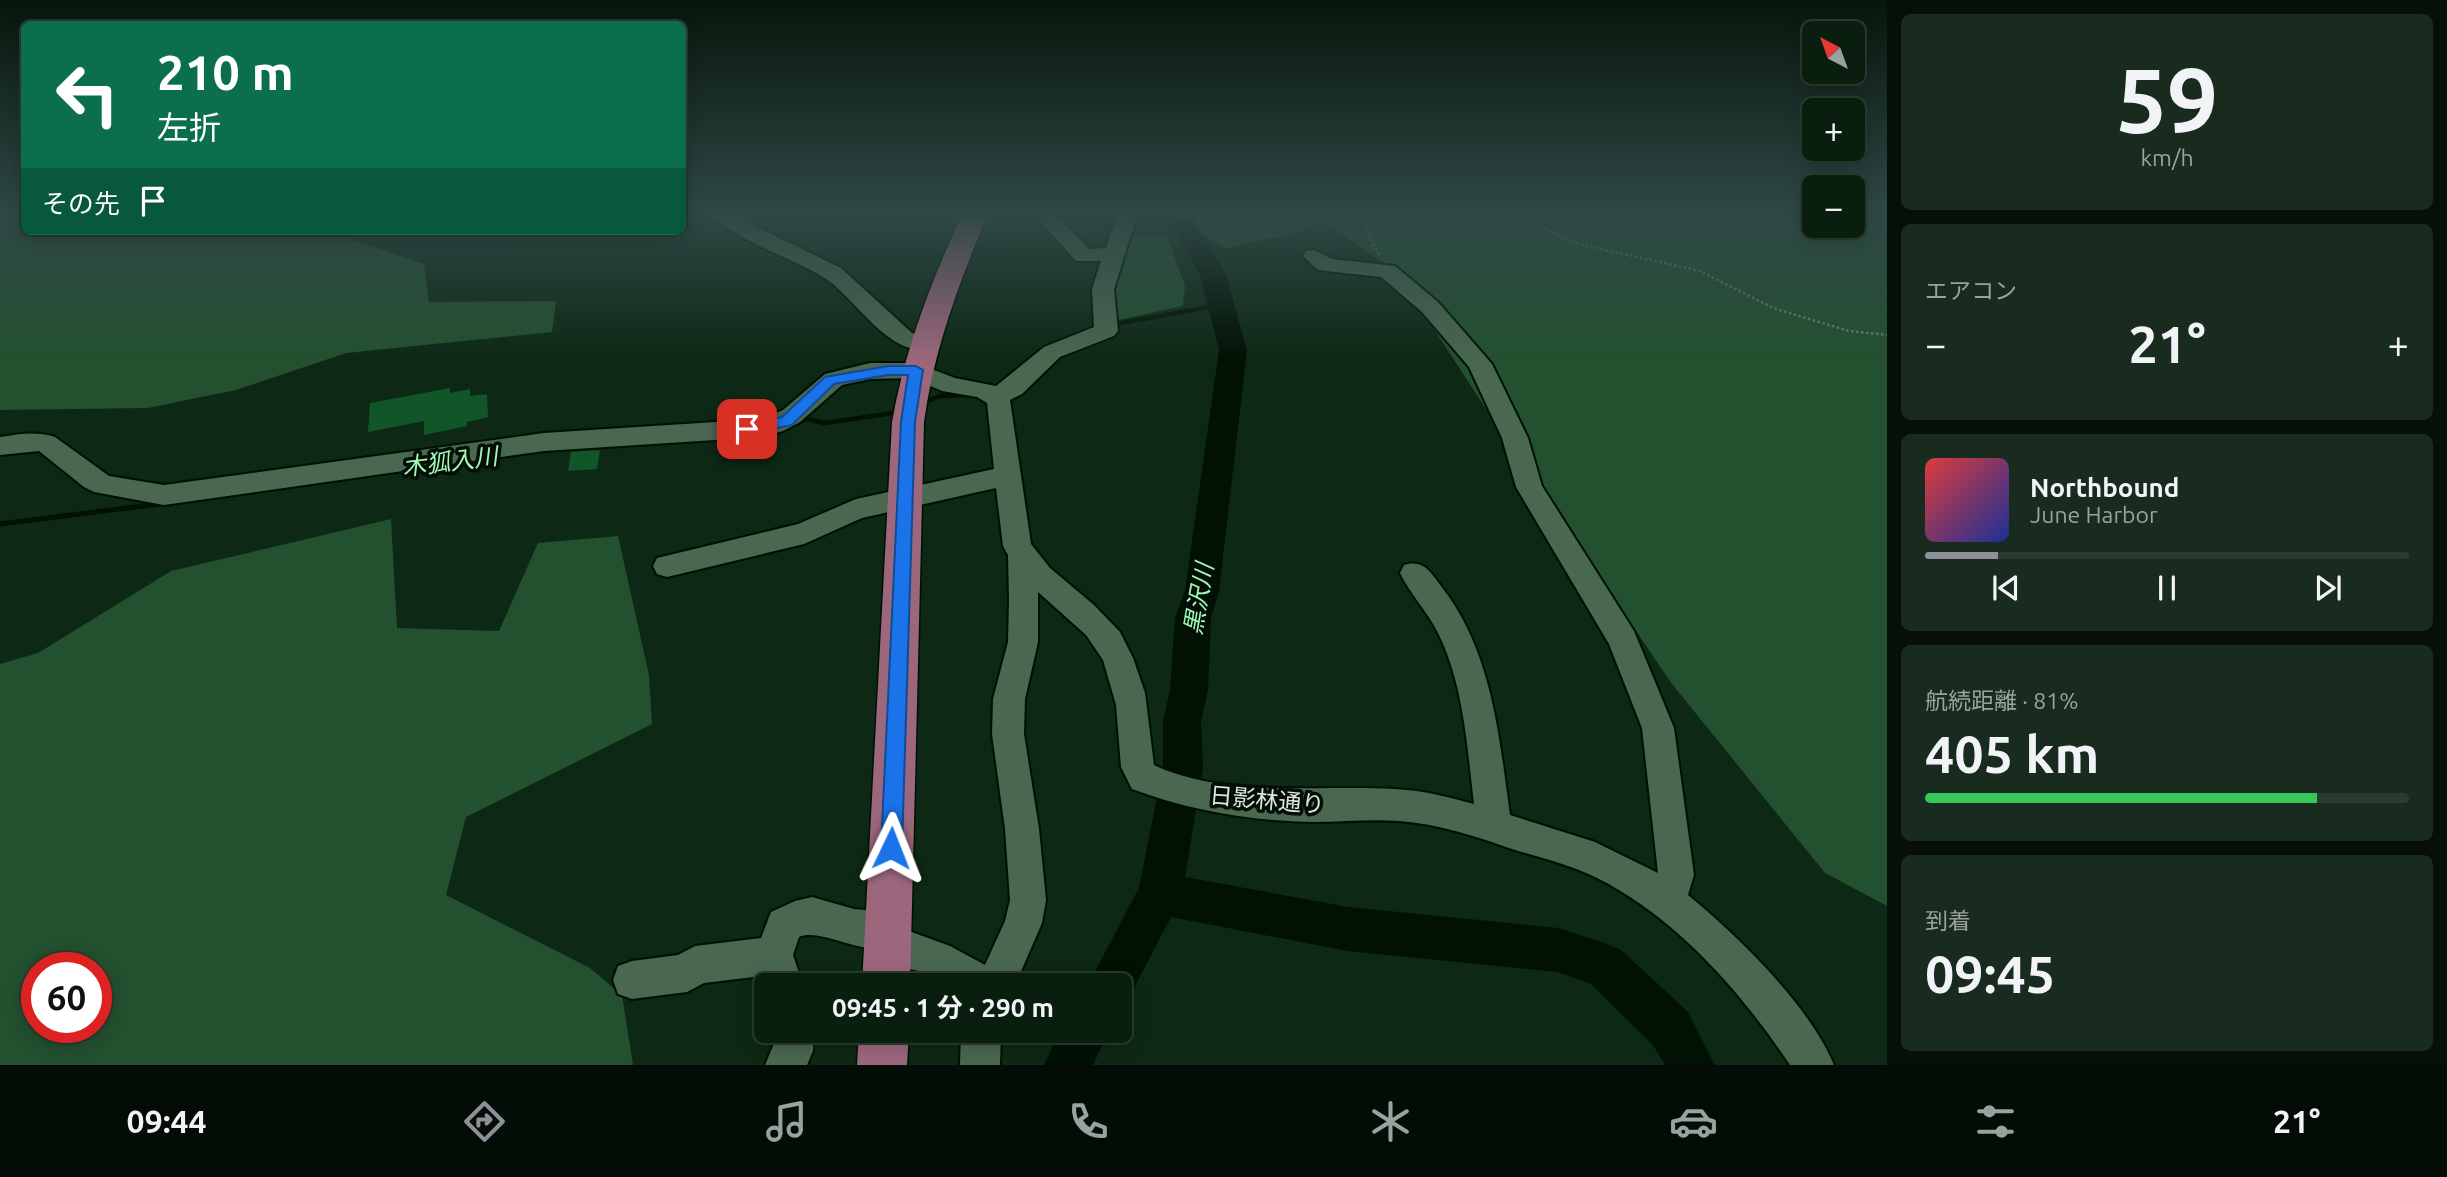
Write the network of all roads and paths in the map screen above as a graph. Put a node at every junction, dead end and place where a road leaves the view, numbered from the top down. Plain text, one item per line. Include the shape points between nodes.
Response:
1 (812, 262) edge
2 (957, 262) edge
3 (1111, 262) edge
4 (1322, 262) edge
5 (1382, 262) edge
6 (1658, 262) edge
7 (1387, 271) junction
8 (1887, 335) edge
9 (920, 357) junction
10 (996, 397) junction
11 (0, 446) edge
12 (1007, 476) junction
13 (905, 498) junction
14 (1021, 554) junction
15 (667, 566) dead end
16 (1414, 573) dead end
17 (1494, 826) junction
18 (1667, 902) junction
19 (887, 954) edge
20 (779, 970) edge
21 (960, 973) edge
22 (1001, 973) edge
23 (632, 980) dead end
24 (793, 1043) edge
25 (883, 1043) edge
26 (981, 1043) edge
27 (785, 1065) edge
28 (882, 1065) edge
29 (980, 1065) edge
30 (1814, 1065) edge

1 - 9 street via 833,272
2 - 9 main road
3 - 10 street via 1103,289 1106,331 1052,352 1013,388
4 - 7 street
5 - 7 path
6 - 8 path via 1700,271 1773,308 1849,331
7 - 18 street via 1430,307 1480,365 1514,438 1529,487 1623,640 1658,728 1676,875
9 - 10 street via 936,380
9 - 11 street via 888,370 830,380 796,415 762,428 544,442 164,495 104,485 46,443
9 - 13 main road via 908,422
10 - 12 street
12 - 13 street
12 - 14 street
13 - 15 street via 856,509 803,533
13 - 19 main road
14 - 17 street, 日影林通り via 1111,641 1130,696 1138,771 1144,778 1206,796 1282,804 1409,806
14 - 22 street via 1023,642 1009,699 1008,734 1028,900
16 - 17 street via 1440,604 1475,685
17 - 18 street, 日影林通り via 1596,860
18 - 30 street, 日影林通り via 1741,972
19 - 20 street via 852,928 800,915 784,925
19 - 21 street via 910,948
20 - 23 street via 695,965 687,973
24 - 27 street
25 - 28 main road
26 - 29 street

